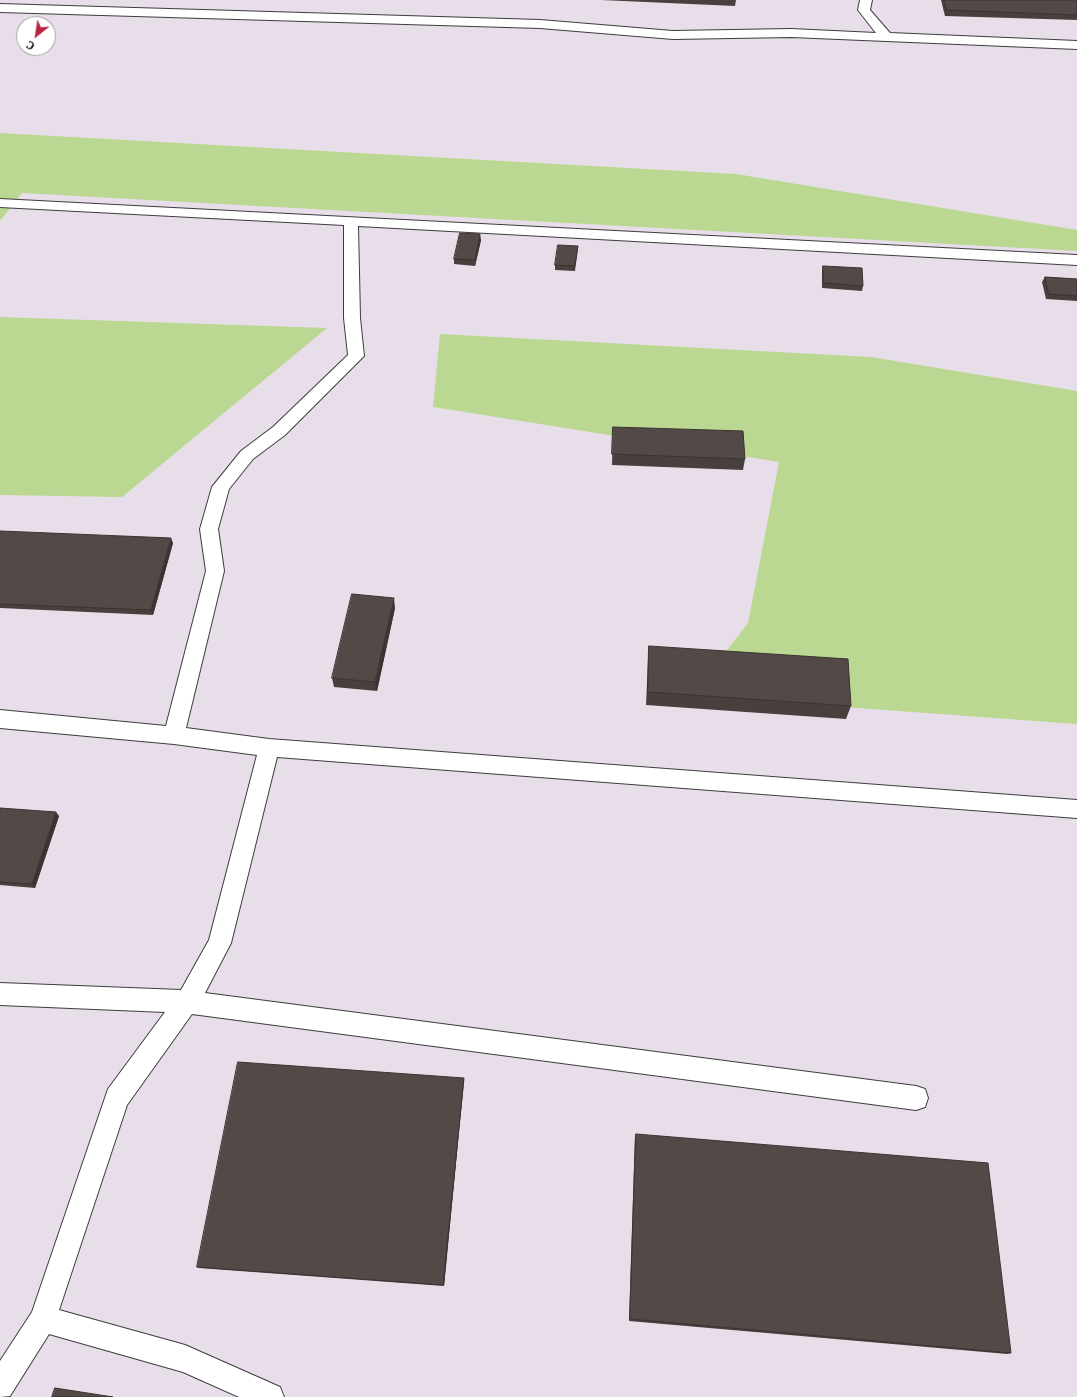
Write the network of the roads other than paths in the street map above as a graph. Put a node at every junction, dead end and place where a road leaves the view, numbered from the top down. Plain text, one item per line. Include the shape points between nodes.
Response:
1 (866, 0) edge
2 (0, 8) edge
3 (886, 37) junction
4 (1077, 45) edge
5 (0, 203) edge
6 (351, 221) junction
7 (1077, 260) edge
8 (0, 720) edge
9 (174, 736) junction
10 (269, 748) junction
11 (1077, 809) edge
12 (0, 994) edge
13 (187, 1002) junction
14 (916, 1098) dead end
15 (43, 1319) junction
16 (0, 1386) edge
17 (270, 1397) edge

1 - 3 lane via 864,10
2 - 3 lane via 540,24 673,35 791,33
3 - 4 lane
5 - 6 lane
6 - 7 lane
6 - 9 lane via 352,318 356,356 279,431 247,455 221,488 209,529 215,571
8 - 9 lane
9 - 10 lane
10 - 11 lane
10 - 13 lane via 220,942
12 - 13 lane
13 - 14 lane
13 - 15 lane via 117,1098
15 - 16 lane
15 - 17 lane via 185,1359

